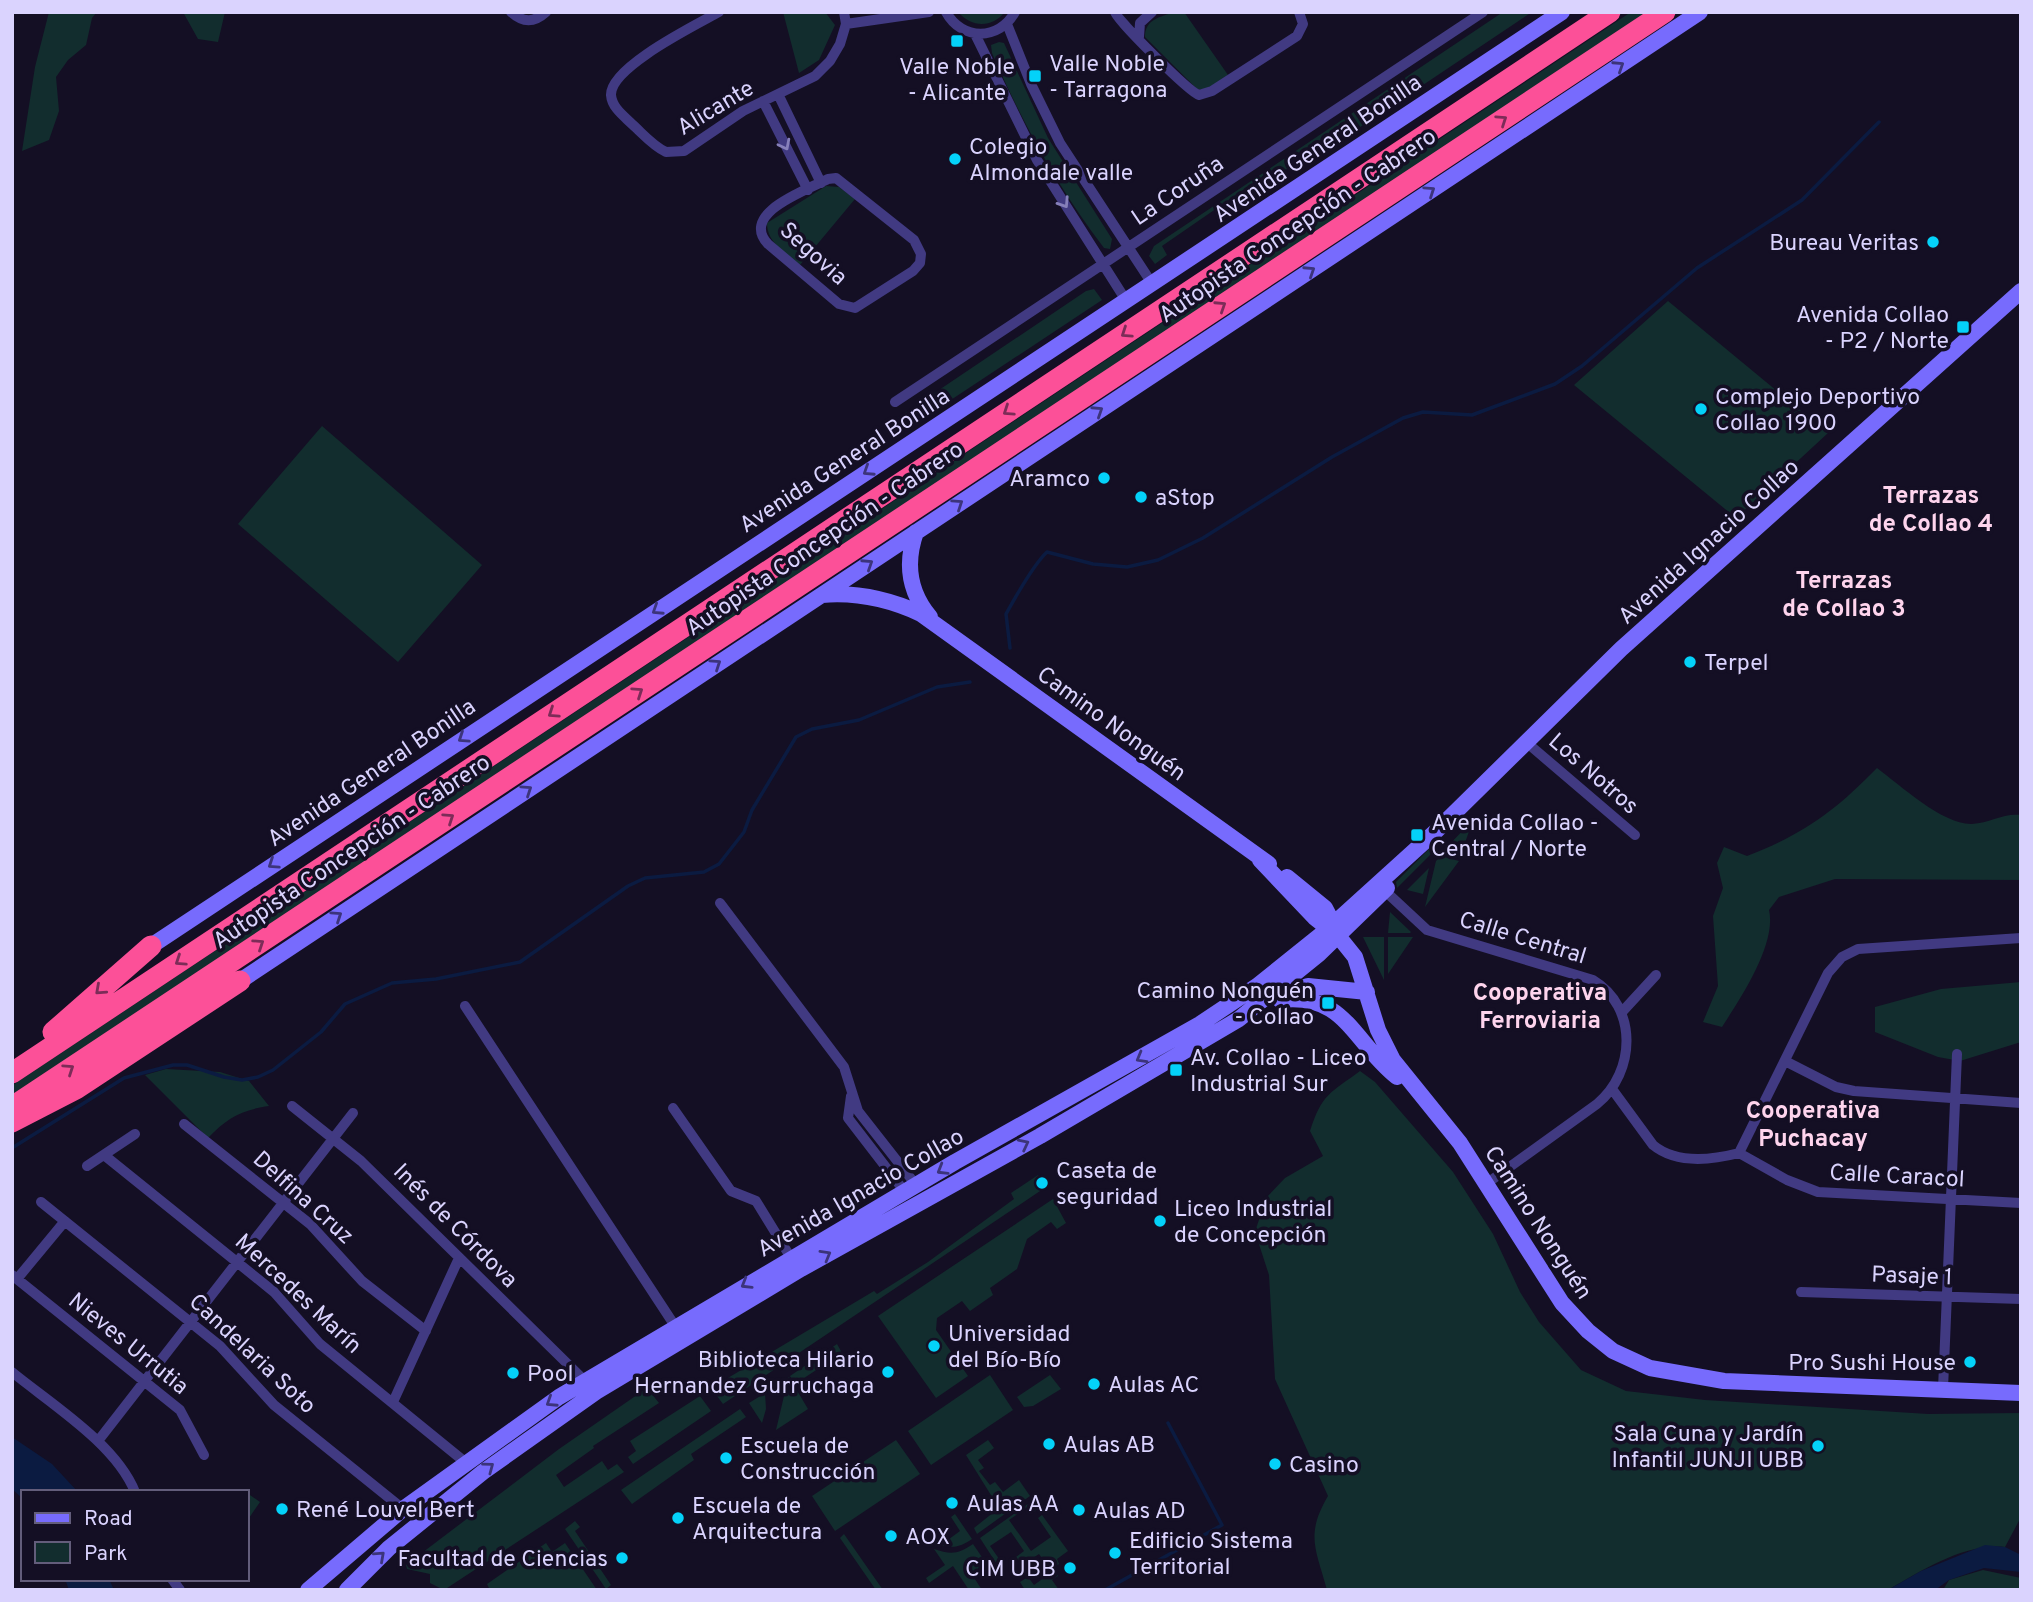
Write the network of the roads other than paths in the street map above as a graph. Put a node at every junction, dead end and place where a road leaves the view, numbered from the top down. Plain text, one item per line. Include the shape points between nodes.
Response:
1 (511, 12) edge
2 (546, 12) edge
3 (719, 12) edge
4 (844, 12) edge
5 (929, 12) edge
6 (946, 12) edge
7 (1015, 12) edge
8 (1115, 12) edge
9 (1150, 12) edge
10 (1299, 12) edge
11 (1483, 12) edge
12 (1562, 12) edge
13 (1609, 12) edge
14 (1665, 12) edge
15 (1700, 12) edge
16 (846, 24) junction
17 (1007, 24) junction
18 (975, 34) junction
19 (1139, 37) junction
20 (778, 94) junction
21 (763, 101) junction
22 (821, 183) junction
23 (808, 190) junction
24 (1128, 248) junction
25 (1103, 264) junction
26 (1153, 285) junction
27 (2021, 291) edge
28 (1127, 302) junction
29 (895, 402) dead end
30 (916, 533) junction
31 (820, 595) junction
32 (936, 624) junction
33 (1526, 742) junction
34 (1434, 833) junction
35 (1634, 835) dead end
36 (1384, 890) junction
37 (720, 903) dead end
38 (1333, 929) junction
39 (2021, 938) edge
40 (152, 946) joint
41 (1656, 975) dead end
42 (240, 981) joint
43 (1367, 992) junction
44 (1280, 1000) junction
45 (465, 1006) dead end
46 (1622, 1012) junction
47 (1239, 1019) junction
48 (1957, 1054) dead end
49 (1785, 1061) junction
50 (12, 1071) edge
51 (1612, 1089) junction
52 (1416, 1091) junction
53 (1954, 1098) junction
54 (2021, 1103) edge
55 (292, 1106) dead end
56 (12, 1107) edge
57 (673, 1108) dead end
58 (353, 1113) dead end
59 (12, 1122) edge
60 (184, 1124) dead end
61 (135, 1134) dead end
62 (334, 1138) junction
63 (1739, 1153) junction
64 (104, 1156) junction
65 (87, 1166) dead end
66 (1486, 1184) junction
67 (911, 1189) junction
68 (1950, 1199) junction
69 (41, 1202) dead end
70 (284, 1203) junction
71 (2021, 1203) edge
72 (65, 1220) junction
73 (459, 1258) junction
74 (791, 1258) junction
75 (238, 1263) junction
76 (15, 1277) edge
77 (1801, 1292) dead end
78 (1946, 1297) junction
79 (2021, 1299) edge
80 (192, 1322) junction
81 (675, 1326) junction
82 (426, 1331) junction
83 (12, 1372) edge
84 (144, 1381) junction
85 (585, 1381) junction
86 (1943, 1389) junction
87 (2021, 1393) edge
88 (393, 1402) junction
89 (98, 1441) junction
90 (204, 1455) dead end
91 (465, 1462) junction
92 (134, 1490) edge
93 (403, 1510) junction
94 (308, 1590) edge
95 (346, 1590) edge

1 - 2 street via 527,21
3 - 21 street, Alicante via 660,46 618,78 611,92 613,104 655,146 671,153 684,151
4 - 16 street
5 - 16 street
6 - 18 street via 961,29
7 - 17 street
8 - 19 street via 1122,25
9 - 19 street via 1140,23
10 - 19 street via 1303,24 1297,36 1204,95 1187,89
11 - 24 street, La Coruña
12 - 26 main road, Avenida General Bonilla
13 -> 50 highway, Autopista Concepción - Cabrero
56 -> 14 highway, Autopista Concepción - Cabrero
30 -> 15 main road
16 - 20 street, Alicante via 840,44 824,68
17 - 18 street
17 - 24 street via 1060,143
18 -> 25 street via 1037,160
20 - 21 street, Alicante
20 - 22 street
21 -> 23 street, Segovia
22 - 23 street, Segovia
22 - 23 street, Segovia via 840,180 920,248 917,268 859,307 839,304 761,234 766,213
24 - 25 street, La Coruña
24 - 26 street
25 - 28 street
25 - 29 street, La Coruña
26 - 28 main road, Avenida General Bonilla
27 - 33 main road, Avenida Ignacio Collao via 1721,558
28 -> 40 main road, Avenida General Bonilla
31 -> 30 main road
30 - 32 main road, Camino Nonguén via 911,579 918,600
31 - 32 main road, Camino Nonguén via 887,600
42 -> 31 main road
32 - 38 main road, Camino Nonguén via 1279,870 1325,908
33 - 34 main road, Avenida Ignacio Collao
33 - 35 street, Los Notros
34 - 36 main road, Avenida Ignacio Collao
34 - 38 main road, Avenida Ignacio Collao
36 - 38 main road, Avenida Ignacio Collao
36 - 46 street, Calle Central via 1427,930 1586,976 1606,989
37 - 67 street via 844,1068 858,1111
38 - 43 main road, Camino Nonguén via 1355,957
38 - 47 main road, Avenida Ignacio Collao
38 -> 67 main road, Avenida Ignacio Collao via 1230,1005
39 - 49 street via 1850,952 1832,967
40 -> 50 highway
41 - 46 street
42 - 59 highway via 76,1089
43 - 44 main road via 1308,986
43 - 52 main road, Camino Nonguén via 1382,1040
44 - 47 main road
44 - 52 main road via 1304,997 1326,1005
45 - 81 street
46 - 51 street via 1626,1055
95 -> 47 main road, Avenida Ignacio Collao via 416,1525 541,1428 647,1360
48 - 53 street
49 - 53 street via 1836,1087 1854,1091
49 - 63 street
51 - 63 street via 1661,1151 1694,1159
51 - 66 street
52 - 66 main road, Camino Nonguén via 1460,1143
53 - 54 street
53 - 68 street
55 - 62 street, Inés de Córdova
57 - 74 street via 731,1191 757,1201
58 - 62 street
60 - 70 street, Delfina Cruz
61 - 64 street
62 - 70 street
62 - 73 street, Inés de Córdova
63 - 68 street, Calle Caracol via 1809,1190
64 - 65 street
64 - 75 street, Mercedes Marín
66 - 86 main road, Camino Nonguén via 1562,1303 1602,1342 1637,1363 1724,1381
67 - 74 main road, Avenida Ignacio Collao
68 - 71 street, Calle Caracol
68 - 78 street
69 - 72 street, Candelaria Soto
70 - 75 street
70 - 82 street, Delfina Cruz via 330,1244 362,1281
72 - 76 street
72 - 80 street, Candelaria Soto
73 - 82 street
73 - 85 street, Inés de Córdova
74 -> 81 main road, Avenida Ignacio Collao
75 - 80 street
75 - 88 street, Mercedes Marín via 279,1296 320,1344
76 - 84 street, Nieves Urrutia
77 - 78 street, Pasaje 1
78 - 79 street, Pasaje 1
78 - 86 street
80 - 84 street
80 - 93 street, Candelaria Soto via 233,1358 274,1405
81 - 85 main road, Avenida Ignacio Collao
82 - 88 street
83 - 89 street
84 - 89 street
84 - 90 street, Nieves Urrutia via 186,1417
85 -> 91 main road, Avenida Ignacio Collao
86 - 87 main road, Camino Nonguén
88 - 91 street, Mercedes Marín
89 - 92 street
91 - 93 main road, Avenida Ignacio Collao
93 - 94 main road, Avenida Ignacio Collao

